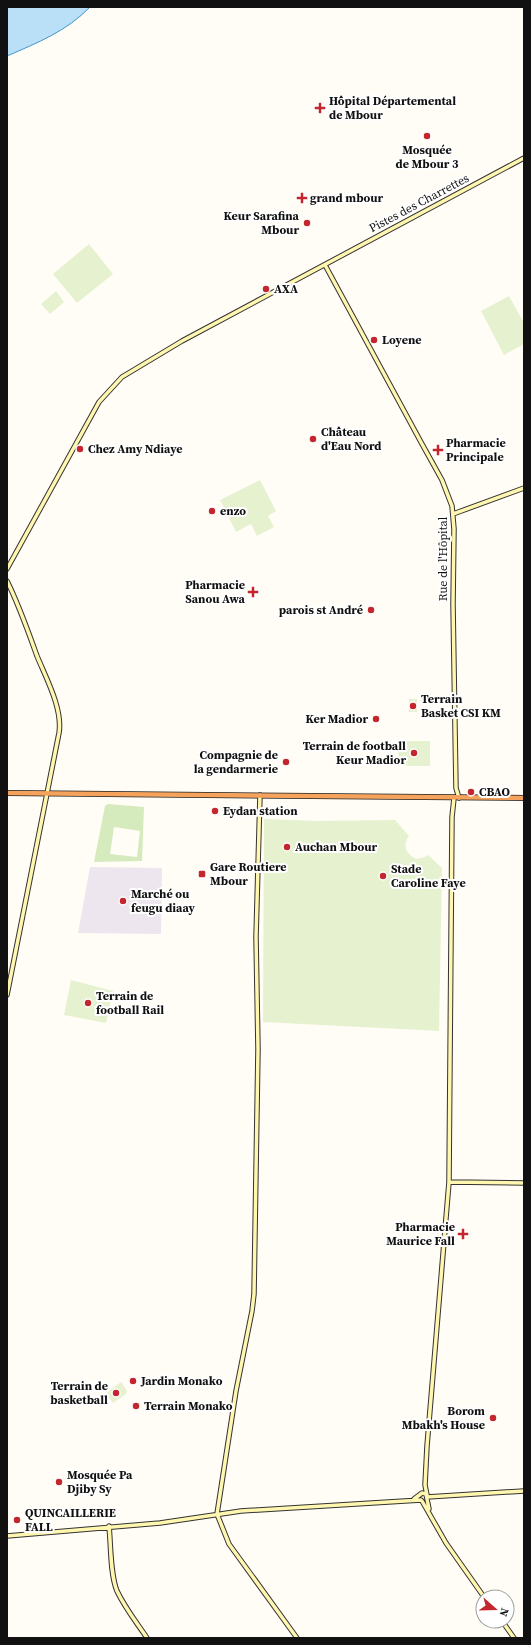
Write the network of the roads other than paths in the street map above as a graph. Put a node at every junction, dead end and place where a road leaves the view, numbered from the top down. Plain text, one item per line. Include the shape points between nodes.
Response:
1 (524, 158) edge
2 (324, 265) junction
3 (524, 488) edge
4 (453, 514) junction
5 (7, 569) edge
6 (7, 581) edge
7 (456, 788) junction
8 (7, 793) edge
9 (47, 794) junction
10 (260, 795) junction
11 (455, 798) junction
12 (524, 798) edge
13 (7, 995) edge
14 (449, 1182) junction
15 (524, 1183) edge
16 (425, 1485) junction
17 (524, 1491) edge
18 (427, 1497) junction
19 (421, 1498) junction
20 (429, 1510) junction
21 (217, 1514) junction
22 (109, 1526) junction
23 (7, 1536) edge
24 (478, 1589) edge
25 (508, 1629) edge
26 (147, 1638) edge
27 (297, 1638) edge
28 (514, 1638) edge

1 - 2 main road, Pistes des Charrettes
2 - 4 main road, Rue de l'Hôpital via 442,480
2 - 5 main road, Pistes des Charrettes via 166,349 117,381 99,402
3 - 4 main road
4 - 7 main road, Rue de l'Hôpital
6 - 9 main road via 22,614 60,718 60,733
7 - 11 main road
7 - 11 main road
8 - 9 highway
9 - 10 highway
9 - 13 main road
10 - 11 highway
10 - 21 main road via 256,936 258,1049 254,1294
11 - 12 highway
11 - 14 main road via 452,817
14 - 15 main road
14 - 16 main road
16 - 18 main road
16 - 19 main road
17 - 18 main road
18 - 19 main road
18 - 19 main road
18 - 20 main road
19 - 20 main road
19 - 21 main road via 409,1501
20 - 24 main road via 446,1544
21 - 22 main road via 160,1523
21 - 27 main road via 229,1544
22 - 23 main road
22 - 26 main road via 117,1590
25 - 28 main road

